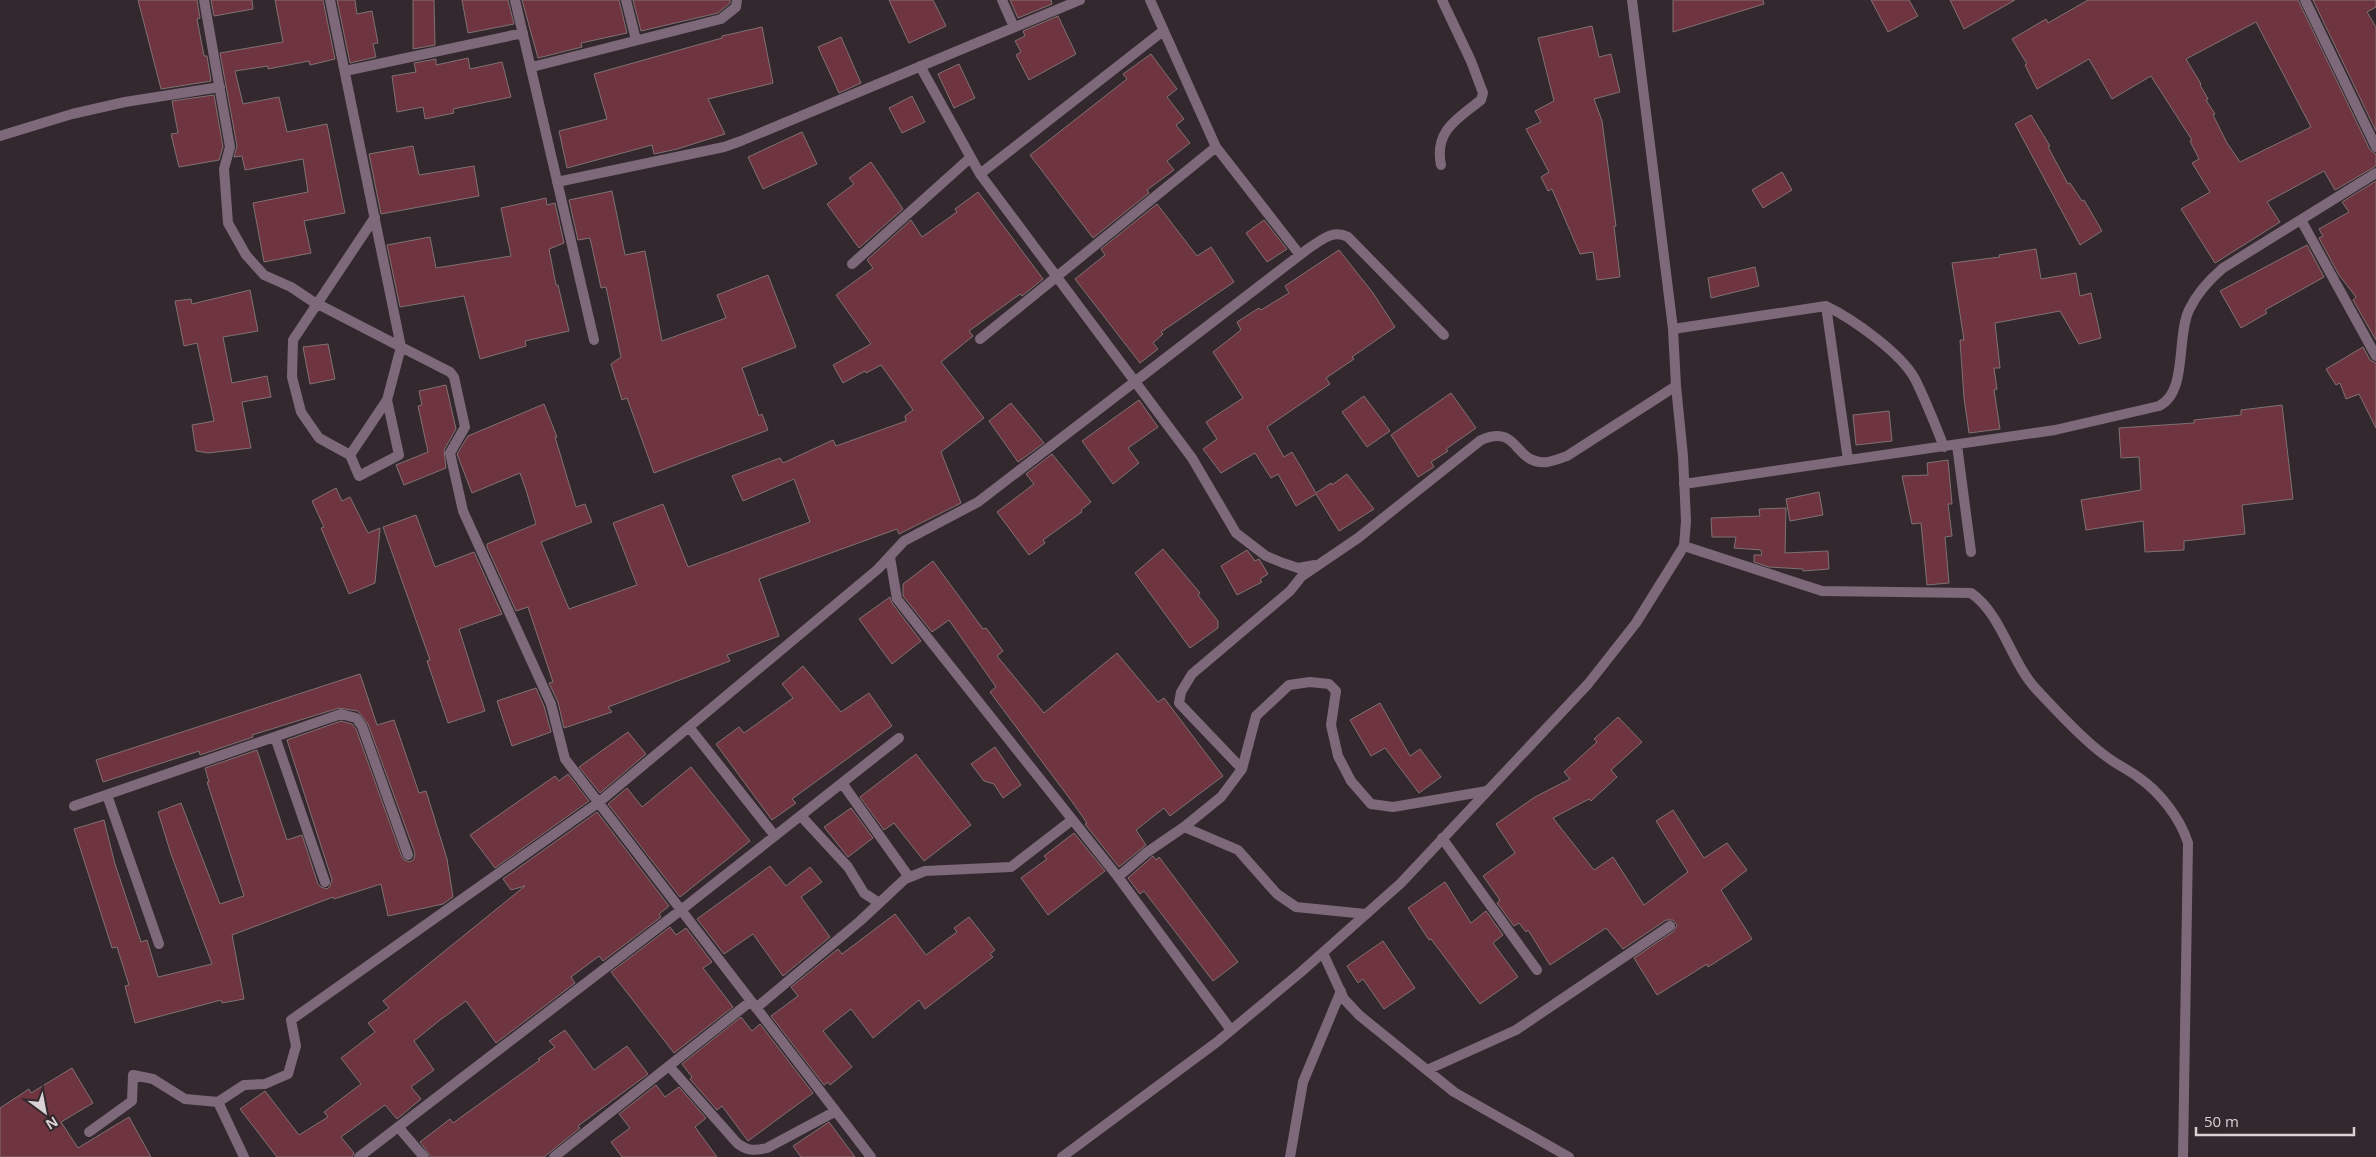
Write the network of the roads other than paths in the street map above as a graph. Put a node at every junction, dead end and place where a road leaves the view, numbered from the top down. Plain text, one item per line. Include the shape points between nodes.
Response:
1 (204, 0) edge
2 (330, 0) edge
3 (515, 0) edge
4 (626, 0) edge
5 (737, 0) edge
6 (1002, 0) edge
7 (1080, 0) edge
8 (1150, 0) edge
9 (1442, 0) edge
10 (1632, 0) edge
11 (2305, 0) edge
12 (1014, 27) junction
13 (1164, 31) junction
14 (523, 33) junction
15 (636, 40) junction
16 (920, 66) junction
17 (532, 67) junction
18 (345, 71) junction
19 (220, 87) junction
20 (0, 136) edge
21 (1216, 147) junction
22 (2376, 147) edge
23 (970, 158) junction
24 (1441, 165) dead end
25 (2376, 173) edge
26 (980, 174) junction
27 (557, 182) junction
28 (375, 217) junction
29 (2301, 220) junction
30 (1300, 255) junction
31 (852, 264) dead end
32 (1056, 276) junction
33 (317, 304) junction
34 (1826, 306) junction
35 (1674, 328) junction
36 (1444, 335) dead end
37 (980, 338) dead end
38 (594, 340) dead end
39 (402, 347) junction
40 (2376, 356) edge
41 (1134, 381) junction
42 (1676, 386) junction
43 (388, 400) junction
44 (1956, 445) junction
45 (1944, 446) junction
46 (350, 455) junction
47 (1848, 460) junction
48 (1684, 484) junction
49 (1684, 546) junction
50 (1971, 552) dead end
51 (890, 557) junction
52 (1316, 565) junction
53 (689, 727) junction
54 (275, 736) junction
55 (899, 738) dead end
56 (1242, 769) junction
57 (842, 783) junction
58 (1487, 791) junction
59 (107, 795) junction
60 (598, 802) junction
61 (74, 806) dead end
62 (801, 816) junction
63 (1072, 820) junction
64 (1184, 827) junction
65 (775, 836) junction
66 (1442, 838) junction
67 (408, 855) dead end
68 (909, 877) junction
69 (1118, 878) junction
70 (325, 882) dead end
71 (878, 903) junction
72 (681, 910) junction
73 (1366, 914) junction
74 (1670, 926) dead end
75 (159, 944) dead end
76 (1323, 953) junction
77 (1537, 970) dead end
78 (1341, 991) junction
79 (754, 1004) junction
80 (1231, 1030) junction
81 (669, 1066) junction
82 (1427, 1070) junction
83 (218, 1102) junction
84 (836, 1111) junction
85 (399, 1128) junction
86 (89, 1132) dead end
87 (245, 1157) edge
88 (358, 1157) edge
89 (424, 1157) edge
90 (554, 1157) edge
91 (871, 1157) edge
92 (1062, 1157) edge
93 (1290, 1157) edge
94 (1569, 1157) edge
95 (2183, 1157) edge

1 - 19 street
2 - 18 street
3 - 14 street
4 - 15 street
5 - 15 street via 736,7 721,18
6 - 12 street
7 - 12 street
8 - 13 street
9 - 24 street via 1483,93 1481,100 1446,131 1440,144
10 - 35 street
11 - 22 street
12 - 16 street
13 - 21 street
13 - 26 street
14 - 17 street
14 - 18 street
15 - 17 street
16 - 23 street
16 - 27 street via 724,147
17 - 27 street
18 - 28 street
19 - 20 street via 116,104
19 - 33 street via 230,147 224,168 228,223 246,255 264,275 292,287
21 - 30 street
21 - 32 street
23 - 26 street
23 - 31 street
25 - 29 street
26 - 32 street
27 - 38 street
28 - 33 street
28 - 39 street
29 - 40 street
29 - 44 street via 2223,268 2201,289 2188,311 2174,390 2166,403 2055,430
30 - 36 street via 1330,235 1340,233 1348,237
30 - 41 street
32 - 37 street
32 - 41 street
33 - 39 street
33 - 46 street via 293,340 292,377 301,412 319,438
34 - 35 street
34 - 45 street via 1842,313 1906,366
34 - 47 street
35 - 42 street
39 - 43 street
39 - 60 street via 454,377 466,427 450,452 463,511 551,704 565,759
41 - 51 street via 978,502 904,541
41 - 52 street via 1192,458 1236,533 1266,556 1283,564 1298,568
42 - 48 street
42 - 52 street via 1567,456 1546,462 1530,459 1500,434 1481,440 1358,538
43 - 46 street
43 - 46 street via 399,455 359,476
44 - 45 street
44 - 50 street
45 - 47 street
47 - 48 street
48 - 49 street
49 - 58 street via 1630,631 1588,684
49 - 95 street via 1822,591 1971,593 1987,608 2036,689 2103,754 2152,788 2173,813 2188,843
51 - 53 street
51 - 63 street via 897,599
52 - 56 street via 1192,674 1181,692 1179,703
53 - 60 street
53 - 65 street
54 - 59 street
54 - 67 street via 341,714 356,718 362,726
54 - 70 street
55 - 57 street
56 - 58 street via 1256,716 1289,685 1310,682 1329,684 1336,690 1331,725 1338,756 1351,781 1371,804 1393,807
56 - 64 street via 1221,797
57 - 62 street
57 - 68 street
58 - 66 street
59 - 61 street
59 - 75 street
60 - 72 street
60 - 83 street via 291,1020 296,1046 288,1074 265,1084 244,1085
62 - 65 street
62 - 71 street via 848,867 864,893
63 - 68 street via 1011,867 925,871
63 - 69 street
64 - 69 street via 1146,853
64 - 73 street via 1238,850 1277,894 1296,907
65 - 72 street
66 - 73 street via 1401,883
66 - 77 street
68 - 71 street
69 - 80 street
71 - 79 street
72 - 79 street
72 - 85 street
73 - 76 street
74 - 82 street via 1516,1030
76 - 78 street
76 - 80 street
78 - 82 street via 1351,1008
78 - 93 street via 1303,1082
79 - 81 street
79 - 84 street
80 - 92 street
81 - 84 street via 745,1149 767,1148
81 - 90 street
82 - 94 street via 1459,1095
83 - 86 street via 185,1099 153,1079 133,1075 132,1101
83 - 87 street
84 - 91 street
85 - 88 street
85 - 89 street

